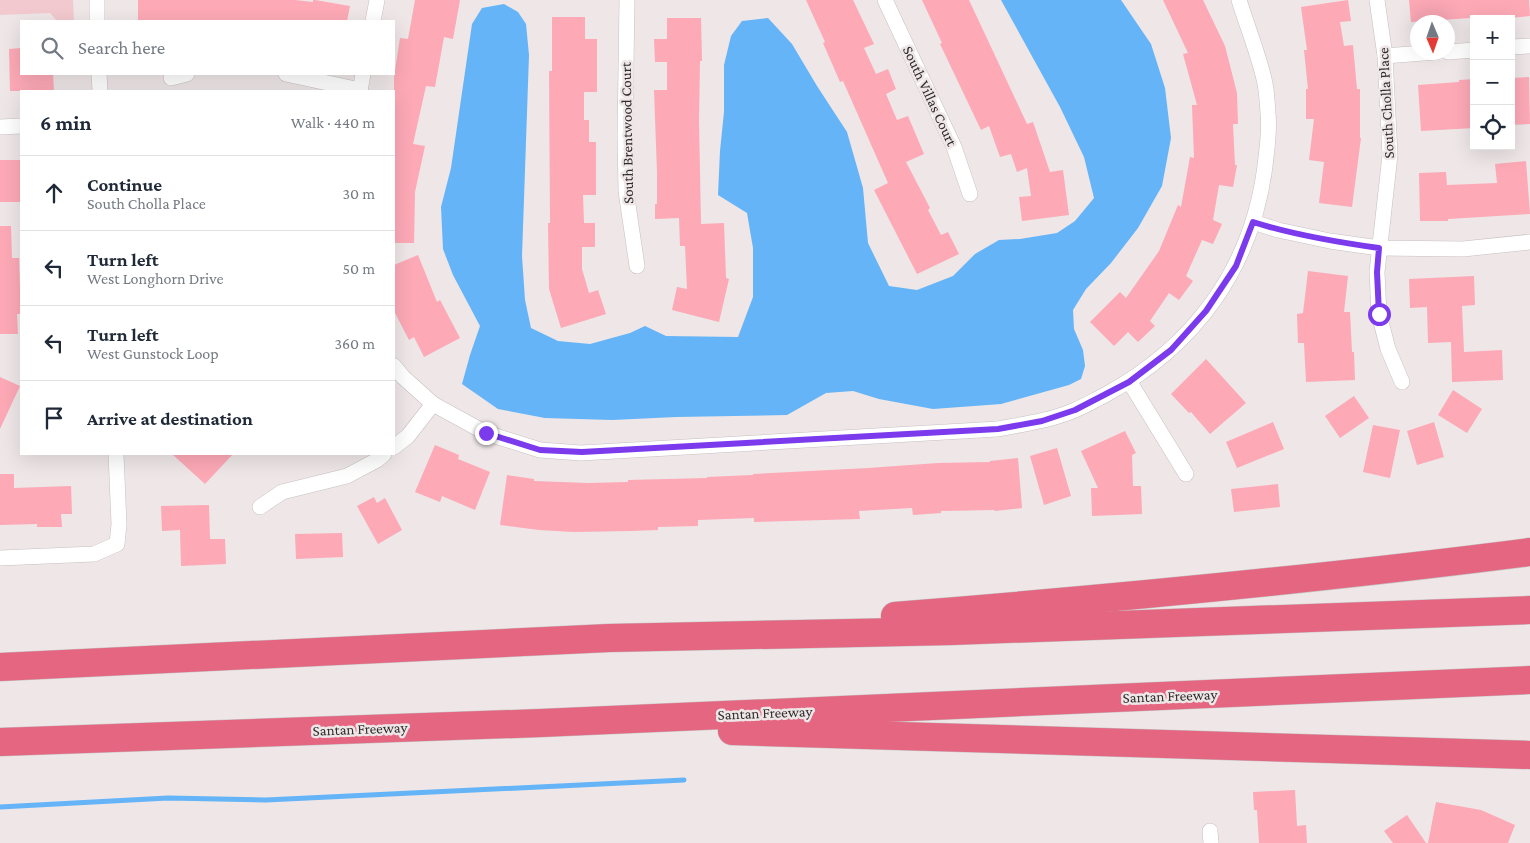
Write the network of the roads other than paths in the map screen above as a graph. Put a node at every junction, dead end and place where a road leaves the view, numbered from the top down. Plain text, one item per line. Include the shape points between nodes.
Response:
1 (97, 0) edge
2 (377, 0) edge
3 (627, 0) edge
4 (885, 0) edge
5 (1239, 0) edge
6 (1377, 0) edge
7 (97, 20) edge
8 (373, 20) edge
9 (1530, 46) edge
10 (1515, 47) edge
11 (1470, 50) edge
12 (1455, 51) edge
13 (1410, 54) edge
14 (1386, 56) junction
15 (99, 75) edge
16 (183, 75) edge
17 (291, 75) edge
18 (363, 75) edge
19 (171, 78) dead end
20 (100, 90) edge
21 (360, 90) edge
22 (20, 126) edge
23 (0, 127) edge
24 (970, 194) dead end
25 (1253, 222) junction
26 (1530, 242) edge
27 (1379, 248) junction
28 (636, 266) dead end
29 (395, 367) edge
30 (1129, 382) junction
31 (1402, 382) dead end
32 (433, 404) junction
33 (395, 446) edge
34 (116, 455) edge
35 (383, 455) edge
36 (1186, 474) dead end
37 (260, 507) dead end
38 (1530, 552) edge
39 (0, 558) edge
40 (1530, 610) edge
41 (609, 638) junction
42 (0, 667) edge
43 (1530, 680) edge
44 (540, 723) junction
45 (0, 742) edge
46 (1530, 756) edge

1 - 7 street
2 - 8 street
3 - 28 street, South Brentwood Court via 624,135 626,191
4 - 24 street, South Villas Court via 954,147
5 - 25 street via 1264,80 1268,116 1262,191
6 - 14 street, South Cholla Place
9 - 10 street
11 - 12 street
13 - 14 street
14 - 27 street, South Cholla Place via 1390,155
15 - 20 street
16 - 19 street
17 - 21 street
18 - 21 street
22 - 23 street
25 - 27 street via 1330,242
25 - 30 street via 1236,266 1206,311 1171,350
26 - 27 street via 1463,249
27 - 31 street, South Cholla Place via 1379,314 1388,349
29 - 32 street
30 - 32 street via 1075,410 1042,421 998,429 582,452 540,450 486,433
30 - 36 street
32 - 33 street via 408,436
34 - 39 street via 117,544 94,554
35 - 37 street via 346,476 282,492
38 - 41 highway via 1030,605
40 - 41 highway via 952,632
41 - 42 highway
43 - 44 highway, Santan Freeway
44 - 45 highway, Santan Freeway
44 - 46 highway

